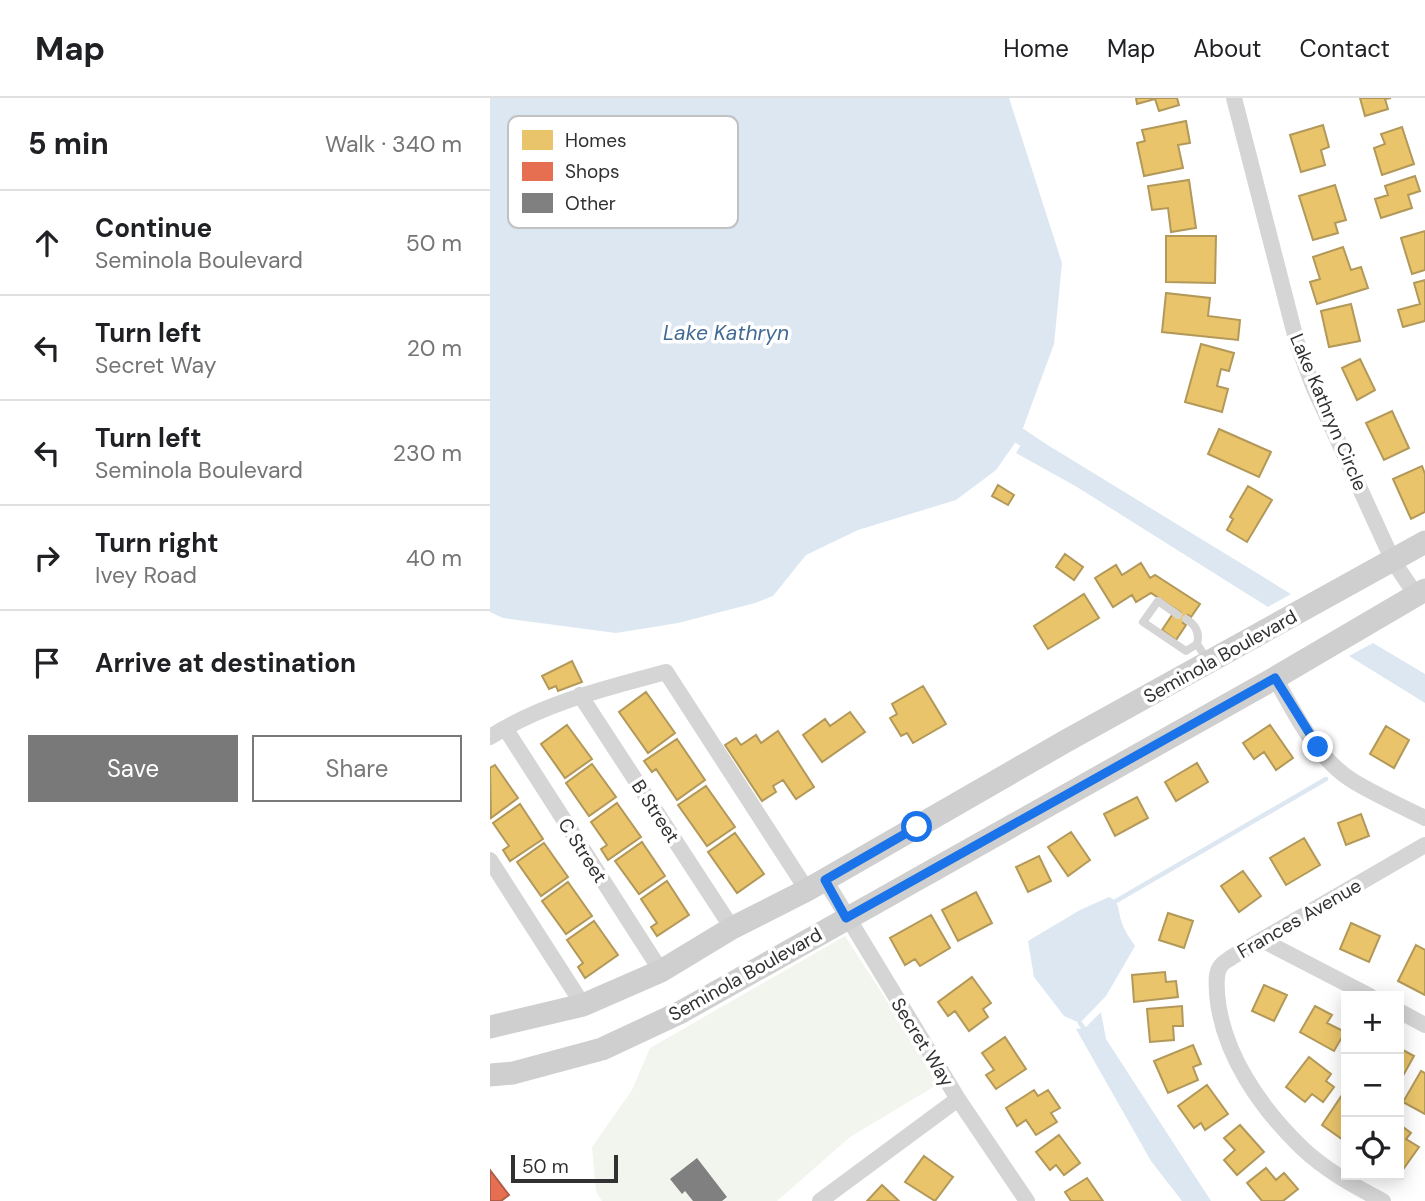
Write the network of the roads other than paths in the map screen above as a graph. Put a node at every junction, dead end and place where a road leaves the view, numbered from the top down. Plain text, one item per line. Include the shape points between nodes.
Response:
1 (1234, 98) edge
2 (1425, 542) edge
3 (1393, 561) junction
4 (1420, 593) edge
5 (1203, 653) junction
6 (1275, 678) junction
7 (580, 695) junction
8 (505, 728) junction
9 (490, 737) edge
10 (1425, 818) edge
11 (1425, 845) edge
12 (490, 860) edge
13 (816, 885) junction
14 (846, 918) junction
15 (732, 928) junction
16 (1262, 940) junction
17 (661, 971) junction
18 (1360, 991) edge
19 (583, 1005) junction
20 (1404, 1014) edge
21 (1425, 1025) edge
22 (490, 1027) edge
23 (490, 1075) edge
24 (958, 1099) junction
25 (820, 1201) edge
26 (1027, 1201) edge
27 (1383, 1201) edge

1 - 3 street, Lake Kathryn Circle via 1297,343
2 - 3 main road, Seminola Boulevard
3 - 4 street, Lake Kathryn Circle
3 - 5 main road, Seminola Boulevard
4 - 6 main road, Seminola Boulevard
5 - 5 lane via 1186,651 1143,622 1158,601 1192,623
5 - 13 main road, Seminola Boulevard
6 - 10 street via 1307,733 1332,763 1352,780
6 - 14 main road, Seminola Boulevard
7 - 8 street
7 - 13 street, Secret Way via 666,672
7 - 15 street, B Street
8 - 9 street
8 - 17 street, C Street
11 - 16 street, Frances Avenue
12 - 19 street
13 - 14 street, Secret Way
13 - 15 main road, Seminola Boulevard
14 - 23 main road, Seminola Boulevard via 681,1012 602,1049
14 - 24 street, Secret Way
15 - 17 main road, Seminola Boulevard
16 - 18 street
16 - 27 street, Frances Avenue via 1220,967 1216,979 1219,1015 1229,1047 1263,1102 1300,1147 1324,1167
17 - 19 main road, Seminola Boulevard
19 - 22 main road, Seminola Boulevard
20 - 21 street
24 - 25 street
24 - 26 street, Secret Way

